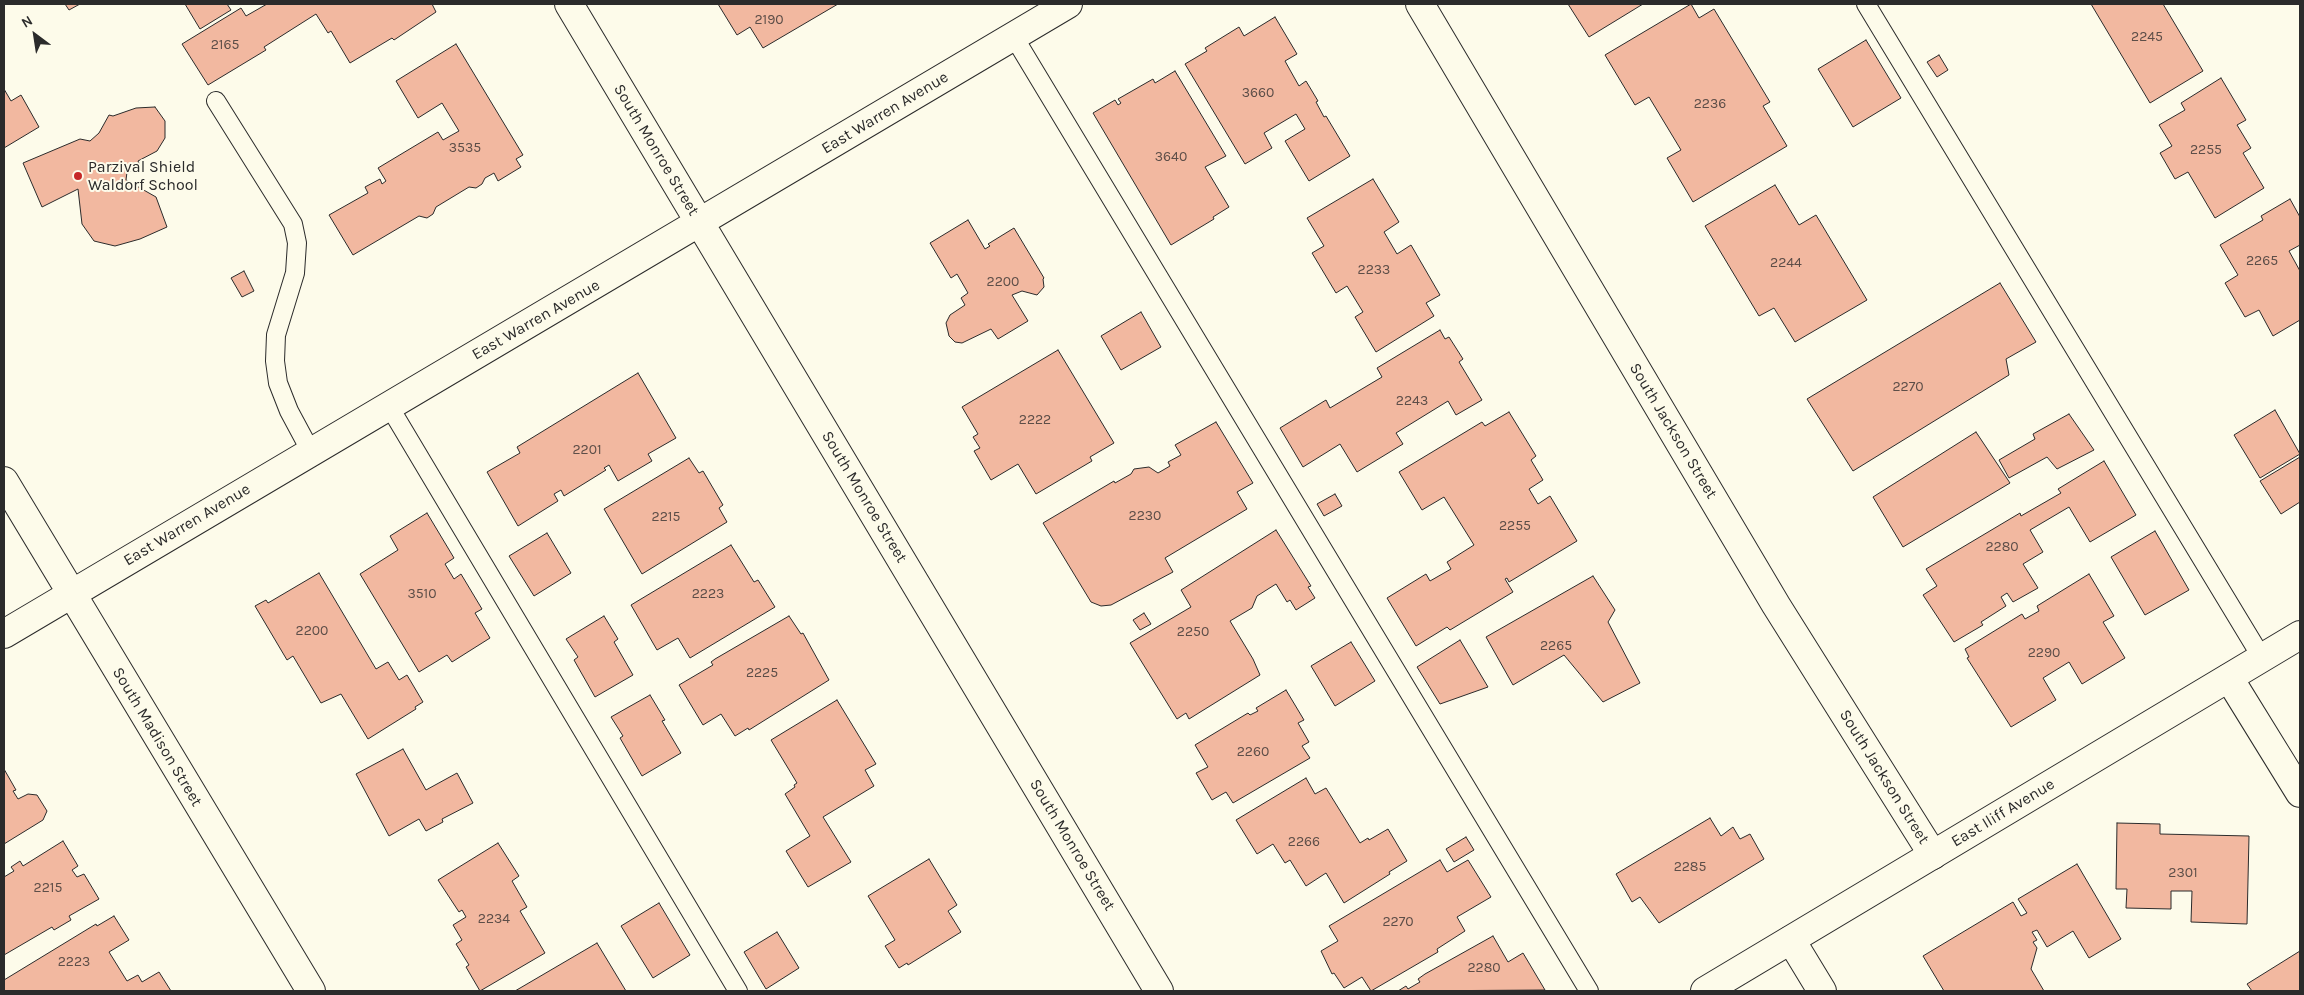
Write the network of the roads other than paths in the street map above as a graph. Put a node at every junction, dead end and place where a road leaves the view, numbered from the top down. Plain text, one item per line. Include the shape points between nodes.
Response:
1 (569, 4) edge
2 (1068, 4) edge
3 (1420, 4) edge
4 (1866, 4) edge
5 (1014, 36) junction
6 (216, 101) dead end
7 (701, 223) junction
8 (389, 406) junction
9 (311, 452) junction
10 (4, 481) edge
11 (70, 594) junction
12 (4, 634) edge
13 (2300, 635) edge
14 (2262, 658) junction
15 (2229, 678) junction
16 (2300, 793) edge
17 (1933, 855) junction
18 (1791, 940) junction
19 (311, 991) edge
20 (738, 991) edge
21 (1159, 991) edge
22 (1589, 991) edge
23 (1705, 991) edge
24 (1822, 991) edge

1 - 7 street, South Monroe Street
2 - 5 street, East Warren Avenue
3 - 17 street, South Jackson Street via 1776,605
4 - 14 lane
5 - 7 street, East Warren Avenue
5 - 22 lane
6 - 9 lane via 293,224 297,243 294,273 276,335 275,361 278,383 288,411
7 - 8 street, East Warren Avenue
7 - 21 street, South Monroe Street
8 - 9 street, East Warren Avenue
8 - 20 lane
9 - 11 street, East Warren Avenue
10 - 11 street, South Madison Street
11 - 12 street, East Warren Avenue
11 - 19 street, South Madison Street
13 - 14 street, East Iliff Avenue
14 - 15 street, East Iliff Avenue
15 - 16 street
15 - 17 street, East Iliff Avenue
17 - 18 street, East Iliff Avenue
18 - 23 street, East Iliff Avenue
18 - 24 street

